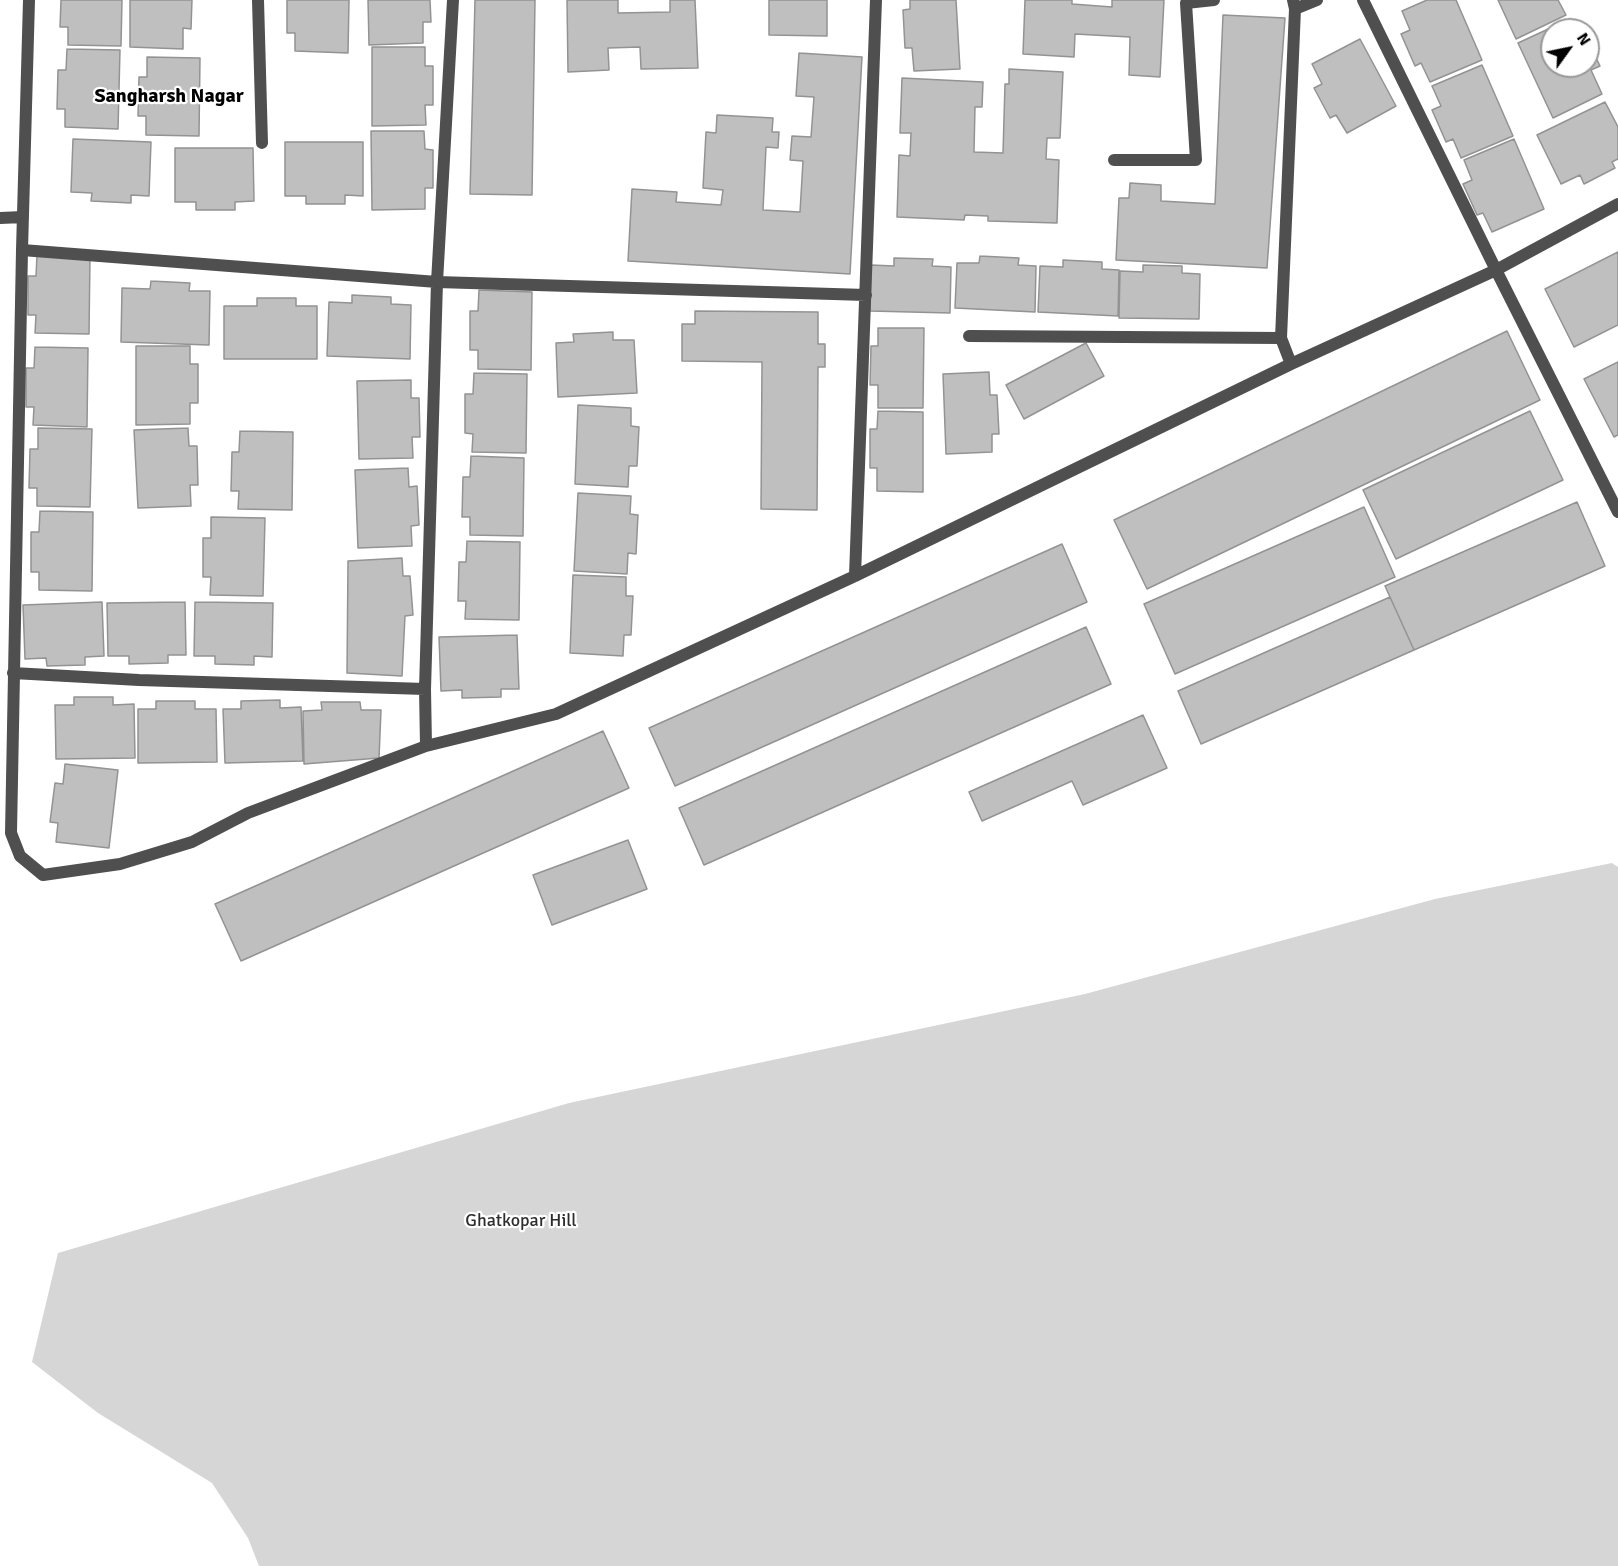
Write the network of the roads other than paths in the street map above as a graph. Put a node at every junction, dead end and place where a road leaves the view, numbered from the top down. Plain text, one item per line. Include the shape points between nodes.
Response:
1 (29, 0) edge
2 (258, 0) edge
3 (453, 0) edge
4 (876, 0) edge
5 (1214, 0) edge
6 (1317, 0) edge
7 (1363, 0) edge
8 (1294, 4) edge
9 (262, 143) dead end
10 (1114, 160) dead end
11 (1618, 204) edge
12 (23, 217) junction
13 (0, 218) edge
14 (22, 250) junction
15 (1496, 270) junction
16 (437, 282) junction
17 (866, 295) junction
18 (969, 336) dead end
19 (1281, 338) junction
20 (1291, 364) junction
21 (1618, 512) edge
22 (855, 576) junction
23 (13, 673) junction
24 (425, 689) junction
25 (426, 746) junction

1 - 12 street
2 - 9 street
3 - 16 street
4 - 17 street
5 - 10 street via 1186,3 1196,160
6 - 8 street
7 - 15 street
8 - 19 street
11 - 15 street
12 - 13 street
12 - 14 street
14 - 16 street
14 - 23 street
15 - 20 street
15 - 21 street
16 - 17 street
16 - 24 street
17 - 22 street
18 - 19 street
19 - 20 street
20 - 22 street
22 - 25 street via 556,714
23 - 24 street via 139,681
23 - 25 street via 11,833 20,856 43,875 120,864 192,842 248,813
24 - 25 street

